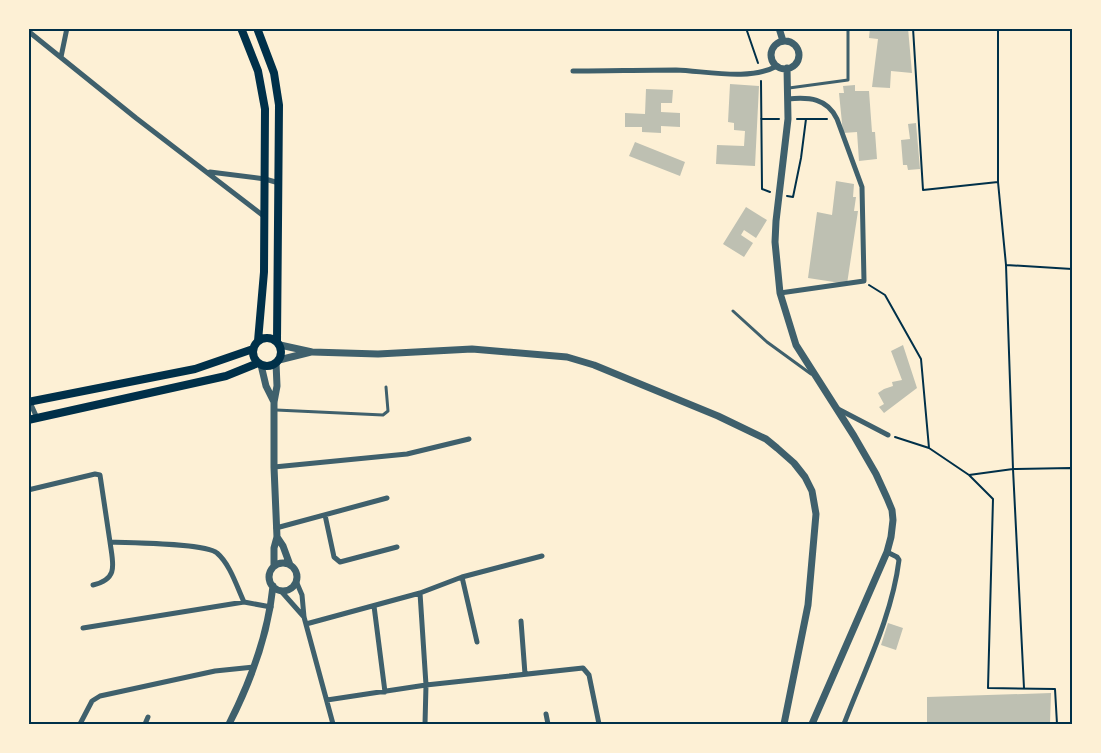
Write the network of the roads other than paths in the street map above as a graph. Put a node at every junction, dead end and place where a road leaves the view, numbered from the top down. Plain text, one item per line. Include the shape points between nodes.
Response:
1 (67, 28) edge
2 (240, 28) edge
3 (257, 28) edge
4 (779, 28) edge
5 (848, 28) edge
6 (28, 31) edge
7 (783, 41) junction
8 (61, 57) junction
9 (777, 66) junction
10 (787, 68) junction
11 (573, 71) dead end
12 (788, 89) junction
13 (788, 99) junction
14 (209, 172) junction
15 (265, 179) junction
16 (279, 183) junction
17 (265, 217) junction
18 (780, 293) junction
19 (733, 311) dead end
20 (278, 343) junction
21 (255, 345) junction
22 (312, 352) junction
23 (277, 362) junction
24 (260, 364) junction
25 (815, 376) junction
26 (386, 387) dead end
27 (29, 401) edge
28 (274, 402) junction
29 (838, 409) junction
30 (274, 410) junction
31 (33, 419) edge
32 (888, 435) road end
33 (469, 439) dead end
34 (274, 467) junction
35 (28, 490) edge
36 (387, 498) dead end
37 (325, 515) junction
38 (276, 528) junction
39 (277, 537) junction
40 (110, 542) junction
41 (397, 547) dead end
42 (887, 552) junction
43 (542, 556) dead end
44 (290, 565) junction
45 (274, 566) junction
46 (462, 577) junction
47 (296, 581) junction
48 (93, 585) dead end
49 (273, 586) junction
50 (281, 591) junction
51 (420, 593) junction
52 (244, 602) junction
53 (374, 606) junction
54 (271, 607) junction
55 (305, 621) junction
56 (521, 621) dead end
57 (83, 628) dead end
58 (477, 642) dead end
59 (254, 667) junction
60 (525, 674) junction
61 (426, 686) junction
62 (385, 692) junction
63 (327, 700) junction
64 (546, 714) dead end
65 (148, 717) dead end
66 (80, 724) edge
67 (145, 724) edge
68 (229, 724) edge
69 (333, 724) edge
70 (425, 724) edge
71 (548, 724) edge
72 (599, 724) edge
73 (784, 724) edge
74 (812, 724) edge
75 (844, 724) edge

1 - 8 street
2 - 15 main road via 264,96
3 - 16 main road via 278,94
4 - 7 street
5 - 12 lane via 848,80
6 - 8 street
7 - 9 street via 772,50 771,57
7 - 10 street via 793,43 799,52 796,63
8 - 14 street
9 - 10 street
9 - 11 street via 761,73
10 - 12 street
12 - 13 street
13 - 18 street via 775,242
13 - 18 street via 821,101 837,119 862,187 864,281
14 - 15 street
14 - 17 street
15 - 16 street
15 - 17 main road
16 - 20 main road
17 - 21 main road via 264,272
18 - 25 street via 796,345
19 - 25 lane via 767,342
20 - 21 main road via 267,338
20 - 22 street
20 - 23 main road via 281,356
21 - 24 main road via 255,359
21 - 27 main road via 195,369
22 - 23 street
22 - 73 street via 378,354 472,349 567,357 718,416 777,447 805,477 816,514 808,605
23 - 24 main road
23 - 28 street
24 - 28 street
24 - 31 main road via 226,376
25 - 29 street
26 - 30 lane via 389,407 383,416
27 - 31 street
28 - 30 street
29 - 32 street
29 - 42 street via 892,510 893,528
30 - 34 street
33 - 34 street via 414,453
34 - 38 street
35 - 40 street via 100,475
36 - 37 street
37 - 38 street
37 - 41 street via 334,557 340,562
38 - 39 street
39 - 44 street
39 - 45 street
40 - 48 street via 112,573 104,583
40 - 52 street via 213,550 219,554
42 - 74 street
42 - 75 street via 899,560 896,582
43 - 46 street
44 - 45 street
44 - 47 street via 296,572
45 - 49 street via 269,574
46 - 51 street
46 - 58 street
47 - 50 street via 290,589
47 - 55 street
49 - 50 street
49 - 54 street
50 - 55 street
51 - 53 street
51 - 61 street
52 - 54 street
52 - 57 street
53 - 55 street
53 - 62 street
54 - 59 street
55 - 63 street
56 - 60 street
59 - 66 street via 215,671 100,696 92,701
59 - 68 street
60 - 61 street
60 - 72 street via 585,669
61 - 62 street
61 - 70 street
62 - 63 street
63 - 69 street
64 - 71 street
65 - 67 street

